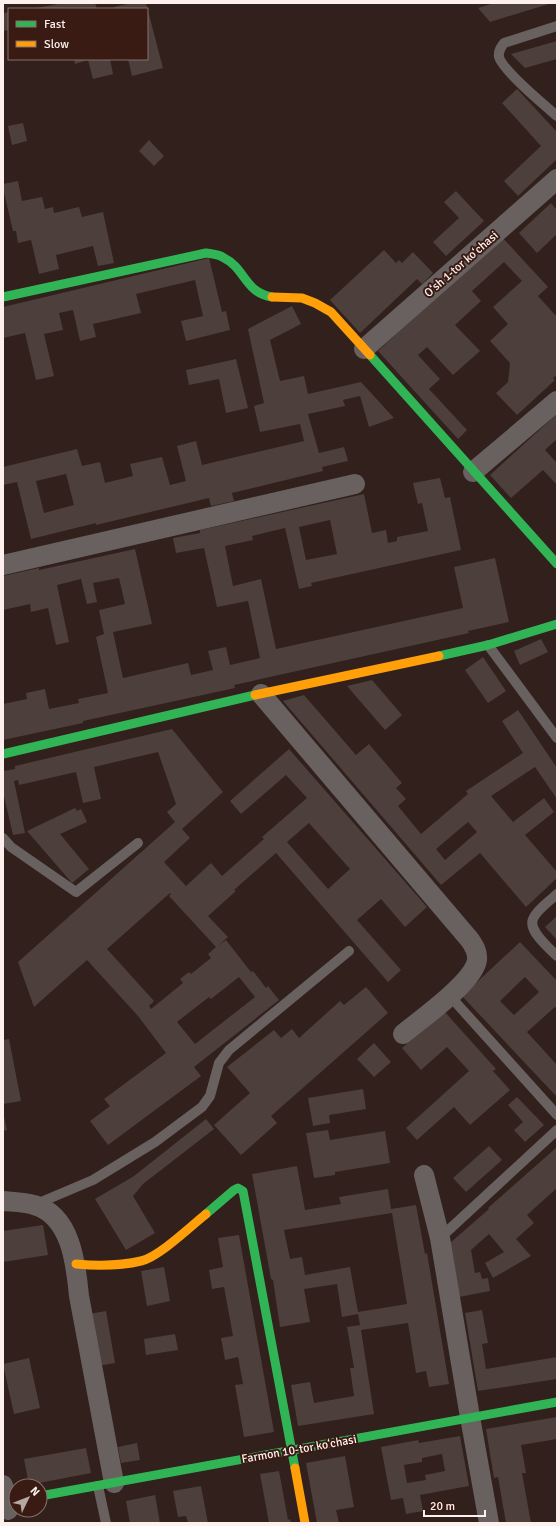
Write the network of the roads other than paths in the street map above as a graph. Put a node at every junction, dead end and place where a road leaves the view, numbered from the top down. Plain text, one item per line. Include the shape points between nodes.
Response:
1 (557, 26) edge
2 (557, 116) edge
3 (557, 179) edge
4 (3, 297) edge
5 (364, 349) junction
6 (557, 401) edge
7 (473, 472) junction
8 (355, 484) dead end
9 (557, 564) edge
10 (3, 565) edge
11 (557, 624) edge
12 (488, 645) junction
13 (261, 694) junction
14 (557, 738) edge
15 (3, 754) edge
16 (3, 838) edge
17 (138, 843) dead end
18 (557, 894) edge
19 (350, 951) dead end
20 (557, 956) edge
21 (449, 995) junction
22 (403, 1034) dead end
23 (557, 1115) edge
24 (557, 1130) edge
25 (424, 1175) dead end
26 (3, 1201) edge
27 (34, 1205) junction
28 (440, 1238) junction
29 (76, 1264) junction
30 (557, 1402) edge
31 (470, 1418) junction
32 (292, 1451) junction
33 (106, 1484) junction
34 (3, 1485) edge
35 (48, 1495) edge
36 (8, 1508) edge
37 (106, 1523) edge
38 (305, 1523) edge
39 (489, 1523) edge

1 - 2 lane via 504,43 499,55 502,64
3 - 5 street, O‘sh 1-tor koʻchasi
4 - 5 street via 214,253 232,262 258,293 274,297 298,297 331,312
5 - 7 street
6 - 7 street
7 - 9 street
8 - 10 street
11 - 12 street
12 - 13 street
12 - 14 lane
13 - 15 street
13 - 21 street via 473,945 477,958 475,967
16 - 17 lane via 11,847 76,892
18 - 20 lane via 532,919 534,932
19 - 27 lane via 229,1050 219,1063 210,1096 202,1108 155,1142 93,1180
21 - 22 street
21 - 23 lane
24 - 28 lane
25 - 28 street
26 - 27 street
27 - 29 street via 48,1211 60,1224 70,1242
28 - 31 street
29 - 32 street via 100,1266 142,1261 163,1249 234,1190 241,1189 246,1202
29 - 33 street
30 - 31 street, Farmon 10-tor koʻchasi
31 - 32 street, Farmon 10-tor koʻchasi
31 - 39 street
32 - 33 street, Farmon 10-tor koʻchasi
32 - 38 street
33 - 35 street, Farmon 10-tor koʻchasi
33 - 37 lane
34 - 36 street

